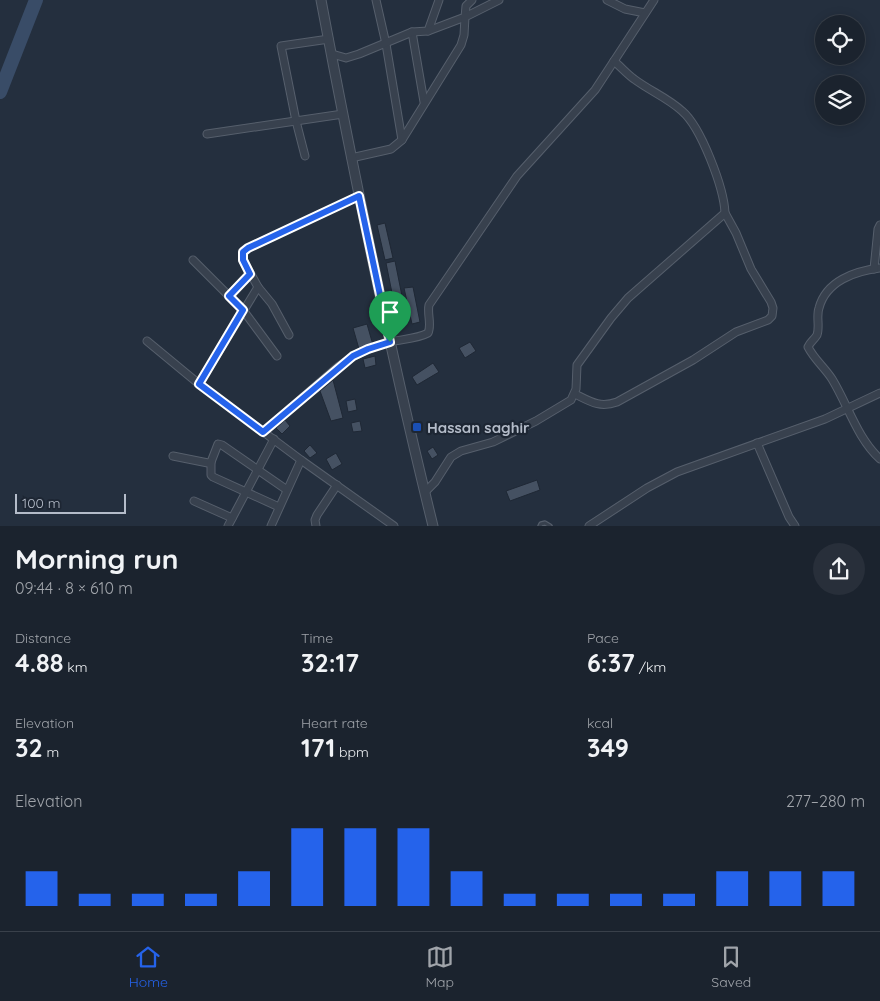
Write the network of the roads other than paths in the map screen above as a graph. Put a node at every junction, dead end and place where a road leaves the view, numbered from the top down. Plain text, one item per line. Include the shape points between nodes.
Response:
1 (322, 0) edge
2 (376, 0) edge
3 (439, 0) edge
4 (472, 0) edge
5 (499, 0) edge
6 (607, 0) edge
7 (654, 0) edge
8 (645, 13) junction
9 (464, 16) junction
10 (428, 31) junction
11 (412, 32) junction
12 (329, 39) junction
13 (386, 44) junction
14 (332, 54) junction
15 (614, 61) junction
16 (424, 102) junction
17 (343, 114) junction
18 (296, 121) junction
19 (207, 134) dead end
20 (402, 140) junction
21 (305, 156) dead end
22 (351, 158) junction
23 (359, 196) junction
24 (725, 213) junction
25 (880, 225) edge
26 (193, 260) dead end
27 (877, 269) edge
28 (250, 274) junction
29 (258, 287) junction
30 (229, 296) junction
31 (243, 310) junction
32 (289, 335) dead end
33 (147, 342) dead end
34 (390, 342) junction
35 (277, 356) dead end
36 (199, 384) junction
37 (880, 393) edge
38 (575, 394) junction
39 (847, 408) junction
40 (263, 432) junction
41 (274, 439) junction
42 (757, 443) junction
43 (174, 456) dead end
44 (880, 459) edge
45 (301, 460) junction
46 (211, 462) junction
47 (257, 470) junction
48 (337, 485) junction
49 (287, 490) junction
50 (245, 492) junction
51 (425, 492) junction
52 (194, 501) dead end
53 (279, 507) junction
54 (232, 518) junction
55 (228, 526) edge
56 (270, 526) edge
57 (316, 526) edge
58 (394, 526) edge
59 (433, 526) edge
60 (540, 526) edge
61 (550, 526) edge
62 (588, 526) edge
63 (795, 526) edge

1 - 12 street
2 - 13 street
3 - 10 street
4 - 9 street via 466,6
5 - 9 street
6 - 8 street via 625,9
7 - 8 street
8 - 15 street
9 - 10 street
9 - 16 street via 461,45
10 - 11 street
11 - 13 street
11 - 16 street
12 - 14 street
12 - 18 street via 281,46
13 - 14 street via 346,58
13 - 20 street
14 - 17 street
15 - 24 street via 634,79 684,112 720,183
15 - 34 street via 595,90 517,176 479,230 429,305 428,333
16 - 20 street
17 - 18 street
17 - 22 street
18 - 19 street
18 - 21 street
20 - 22 street via 391,149
22 - 23 street
23 - 28 street via 248,248 242,256
23 - 34 street
24 - 38 street via 628,298 611,318 577,365
24 - 38 street via 751,269 771,302 772,316 736,332 617,402 597,404
25 - 27 street
26 - 30 street
27 - 39 street via 848,275 826,293 818,311 817,334 809,344 809,350 831,377
28 - 29 street
28 - 30 street
29 - 31 street
29 - 32 street via 272,304
30 - 31 street
31 - 35 street
31 - 36 street
33 - 36 street
34 - 40 street via 353,356
34 - 51 street
36 - 40 street
37 - 39 street
38 - 51 street via 571,400 536,421 494,442 451,457
39 - 42 street
39 - 44 street
40 - 41 street
41 - 45 street
41 - 47 street
42 - 62 street via 677,472
42 - 63 street
43 - 46 street
45 - 48 street
45 - 49 street
46 - 47 street via 218,444
46 - 50 street via 213,477
47 - 49 street
47 - 50 street
48 - 57 street via 317,515
48 - 58 street
49 - 53 street
50 - 53 street
50 - 54 street
51 - 59 street
52 - 54 street
53 - 56 street
54 - 55 street
60 - 61 lane via 545,523

